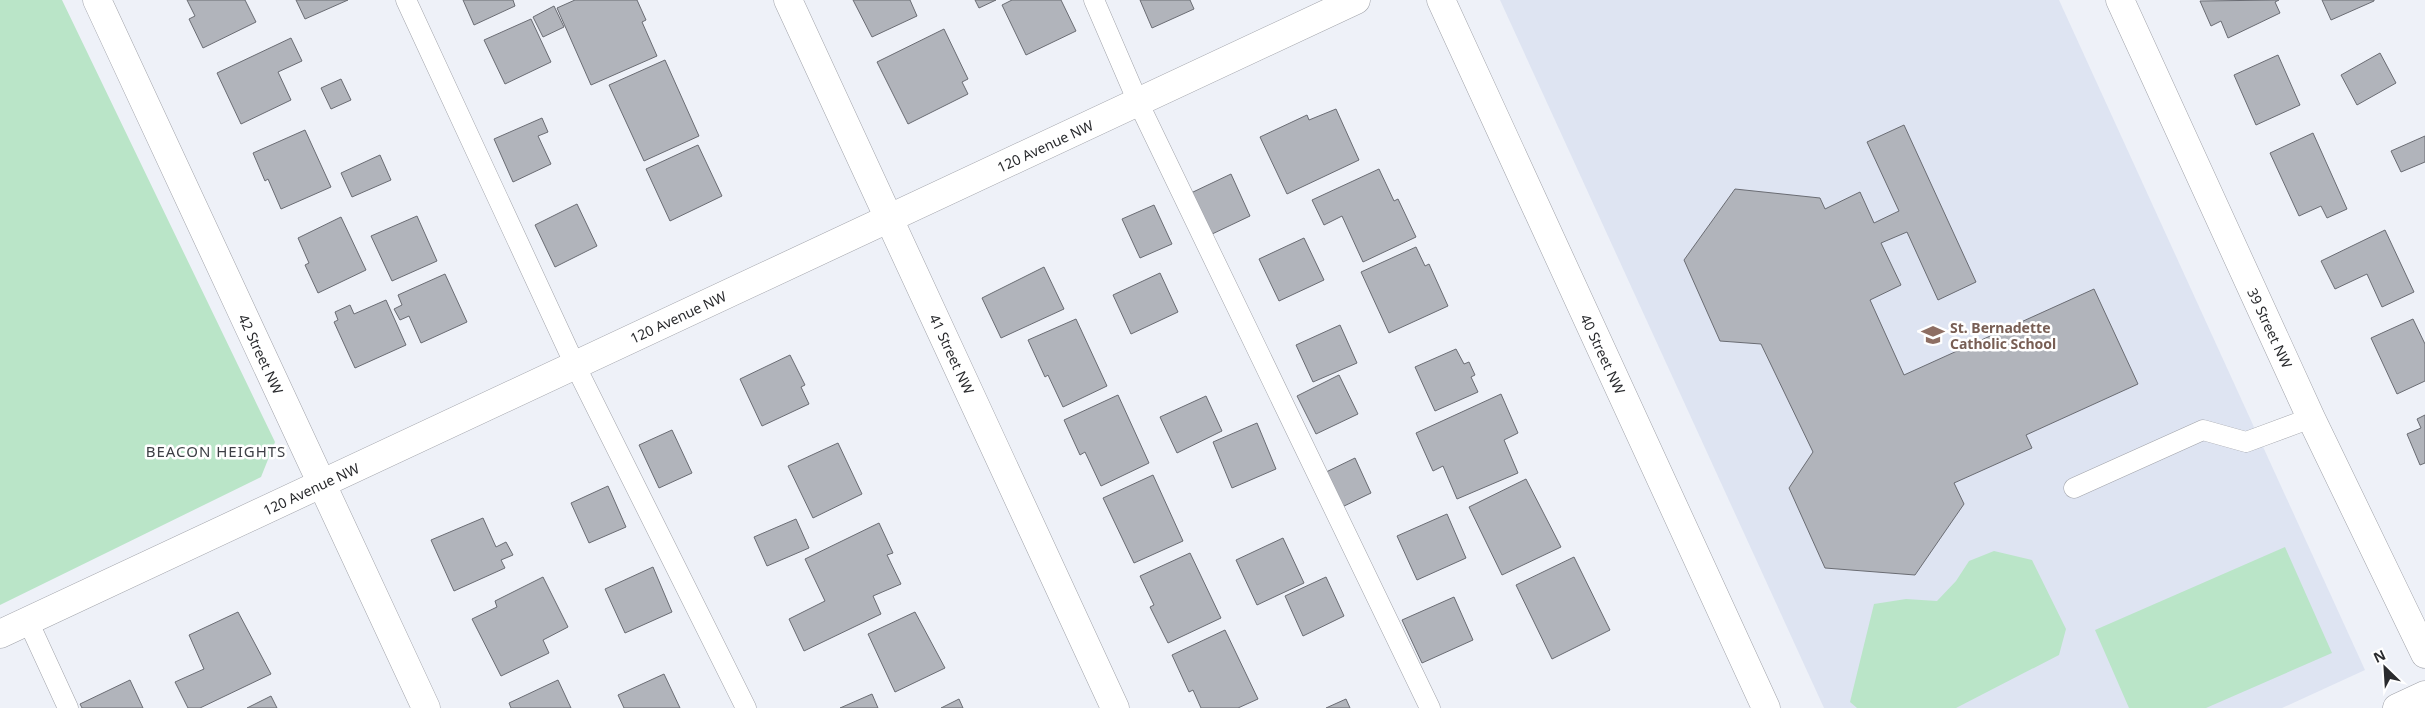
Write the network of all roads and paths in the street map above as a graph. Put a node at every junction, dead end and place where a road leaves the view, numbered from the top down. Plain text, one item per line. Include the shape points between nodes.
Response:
1 (97, 0) edge
2 (406, 0) edge
3 (788, 0) edge
4 (1094, 0) edge
5 (1356, 0) edge
6 (1441, 0) edge
7 (2120, 0) edge
8 (1138, 102) junction
9 (889, 219) junction
10 (575, 365) junction
11 (2311, 418) junction
12 (322, 484) junction
13 (2074, 488) dead end
14 (28, 621) junction
15 (0, 634) edge
16 (2425, 654) edge
17 (2425, 695) edge
18 (68, 708) edge
19 (426, 708) edge
20 (746, 708) edge
21 (1115, 708) edge
22 (1430, 708) edge
23 (1766, 708) edge
24 (2397, 708) edge

1 - 12 street, 42 Street NW
2 - 10 lane
3 - 9 street, 41 Street NW
4 - 8 lane
5 - 8 street, 120 Avenue NW
6 - 23 street, 40 Street NW
7 - 11 street, 39 Street NW
8 - 9 street, 120 Avenue NW
8 - 22 lane
9 - 10 street, 120 Avenue NW
9 - 21 street, 41 Street NW
10 - 12 street, 120 Avenue NW
10 - 20 lane
11 - 13 lane via 2246,442 2203,430
11 - 16 street, 39 Street NW
12 - 14 street, 120 Avenue NW
12 - 19 street, 42 Street NW
14 - 15 street, 120 Avenue NW
14 - 18 lane
17 - 24 street

